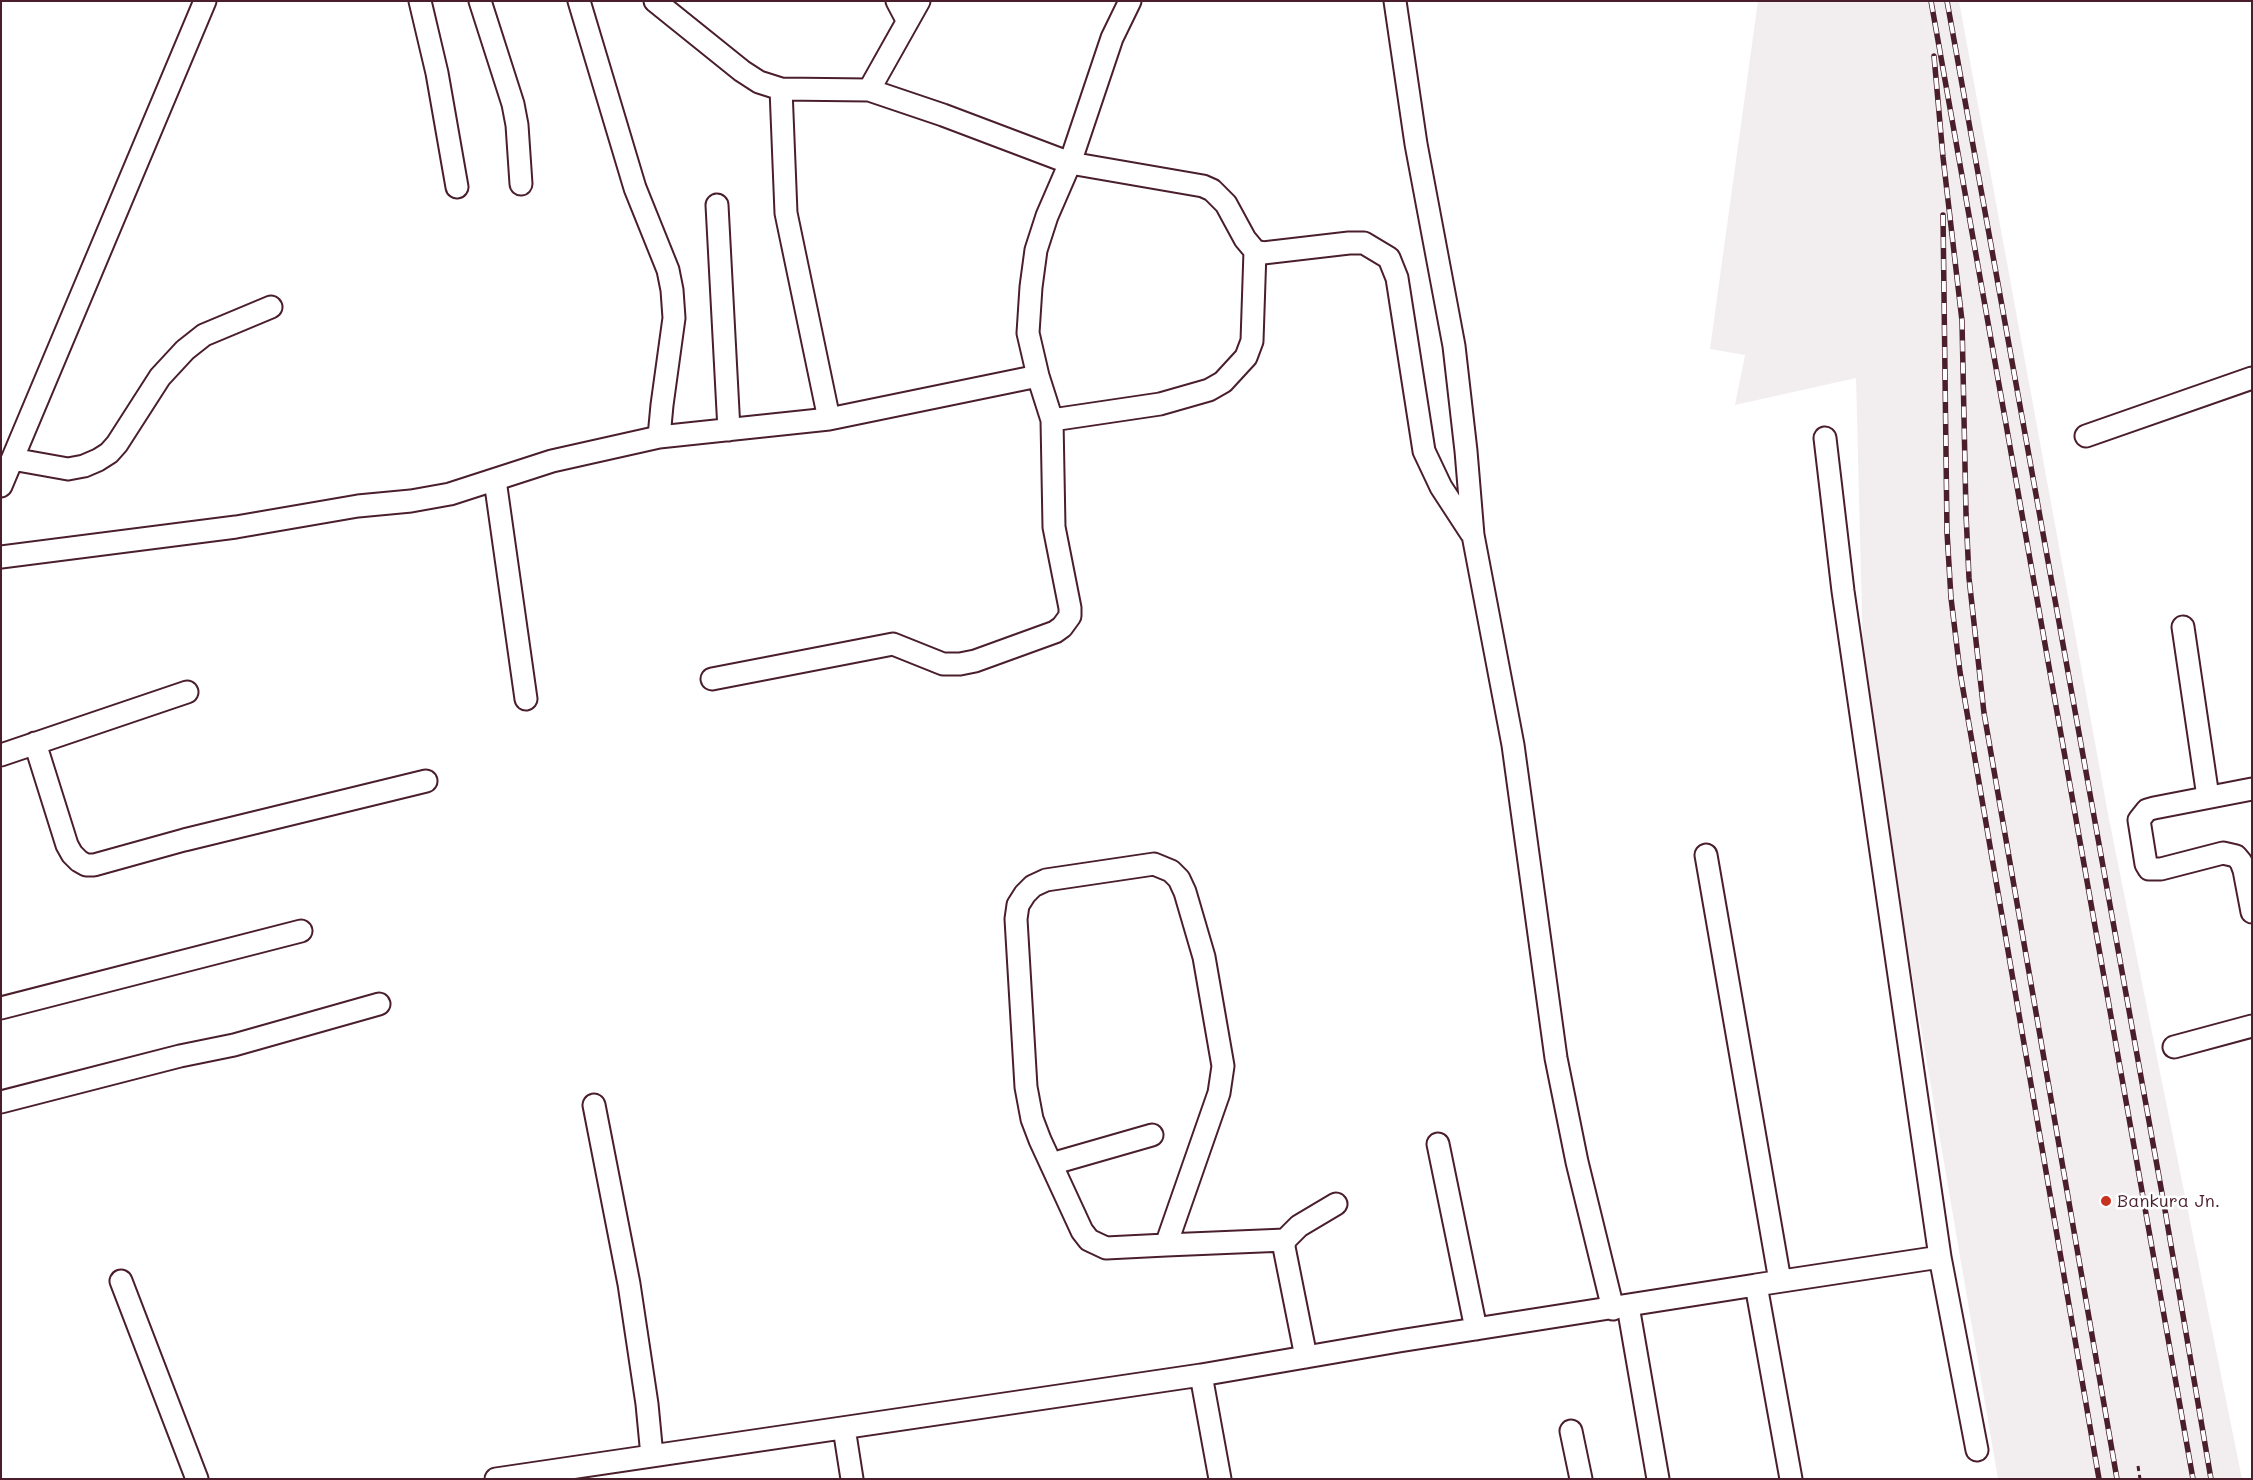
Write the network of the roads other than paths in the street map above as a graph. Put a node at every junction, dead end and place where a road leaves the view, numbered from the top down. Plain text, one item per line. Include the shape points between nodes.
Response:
1 (205, 1) edge
2 (420, 1) edge
3 (480, 1) edge
4 (579, 1) edge
5 (655, 1) edge
6 (897, 1) edge
7 (919, 1) edge
8 (1130, 1) edge
9 (1395, 1) edge
10 (907, 20) junction
11 (781, 89) junction
12 (869, 90) junction
13 (1070, 163) junction
14 (521, 184) dead end
15 (457, 187) dead end
16 (717, 205) dead end
17 (1255, 251) junction
18 (271, 307) dead end
19 (1038, 376) junction
20 (2252, 378) edge
21 (830, 419) junction
22 (1052, 420) junction
23 (729, 430) junction
24 (2086, 436) dead end
25 (659, 437) junction
26 (1825, 438) dead end
27 (12, 459) junction
28 (495, 480) junction
29 (1, 486) edge
30 (1473, 536) junction
31 (1, 557) edge
32 (2183, 627) dead end
33 (712, 679) dead end
34 (187, 692) dead end
35 (526, 699) dead end
36 (35, 743) junction
37 (1, 755) edge
38 (426, 780) dead end
39 (2252, 789) edge
40 (2208, 797) junction
41 (1706, 856) dead end
42 (2252, 912) edge
43 (301, 931) dead end
44 (379, 1004) dead end
45 (1, 1008) edge
46 (2252, 1026) edge
47 (2174, 1047) dead end
48 (1, 1102) edge
49 (594, 1105) dead end
50 (1152, 1135) dead end
51 (1438, 1144) dead end
52 (1051, 1164) junction
53 (1336, 1204) dead end
54 (1285, 1240) junction
55 (1166, 1245) junction
56 (1940, 1257) junction
57 (121, 1281) dead end
58 (1780, 1281) junction
59 (1756, 1285) junction
60 (1620, 1307) junction
61 (1476, 1329) junction
62 (1306, 1357) junction
63 (1200, 1375) junction
64 (844, 1428) junction
65 (1571, 1431) dead end
66 (1977, 1450) dead end
67 (652, 1456) junction
68 (589, 1472) edge
69 (197, 1479) edge
70 (496, 1479) edge
71 (852, 1479) edge
72 (1220, 1479) edge
73 (1581, 1479) edge
74 (1658, 1479) edge
75 (1791, 1479) edge

1 - 27 street
2 - 15 street via 437,73
3 - 14 street via 513,104
4 - 25 street via 635,188 668,270 672,290 674,318
5 - 11 street via 742,71 759,82
6 - 10 street
7 - 10 street
8 - 13 street via 1112,38
9 - 30 street via 1416,144 1454,346
10 - 12 street
11 - 12 street
11 - 21 street via 786,213
12 - 13 street
13 - 17 street via 1212,190 1226,204
13 - 19 street via 1036,250 1028,333
16 - 23 street
17 - 22 street via 1252,341 1246,357 1223,382 1209,390 1160,404
17 - 30 street via 1263,253 1364,243 1390,258 1397,278 1424,451 1441,487
18 - 27 street via 204,335 185,350 160,377 117,444 98,460 68,469
19 - 21 street
19 - 22 street
20 - 24 street
21 - 23 street
22 - 33 street via 1054,527 1070,608 1070,616 1062,627 975,661 952,665 893,644
23 - 25 street
25 - 28 street via 552,461
26 - 56 street via 1843,591
27 - 29 street
28 - 31 street via 450,494 410,501
28 - 35 street
30 - 60 street via 1513,745 1556,1058 1578,1162
32 - 40 street
34 - 36 street
36 - 37 street
36 - 38 street via 67,845 72,854 86,864 94,865
39 - 40 street
40 - 42 street via 2154,808 2142,815 2139,820 2146,864 2154,870 2223,853 2236,856 2242,862
41 - 58 street
43 - 45 street
44 - 48 street via 234,1045
46 - 47 street
49 - 67 street via 629,1284
50 - 52 street
51 - 61 street
52 - 55 street via 1089,1240 1106,1248
52 - 55 street via 1032,1119 1026,1087 1016,919 1018,905 1029,890 1046,880 1154,864 1163,867 1175,875 1185,892 1204,958 1223,1066 1218,1093
53 - 54 street via 1299,1226
54 - 55 street
54 - 62 street via 1284,1256
56 - 58 street
56 - 66 street
57 - 69 street
58 - 59 street
59 - 60 street
59 - 75 street
60 - 61 street
60 - 74 street
61 - 62 street
62 - 63 street
63 - 64 street
63 - 72 street
64 - 67 street
64 - 71 street
65 - 73 street
67 - 68 street
68 - 70 street

